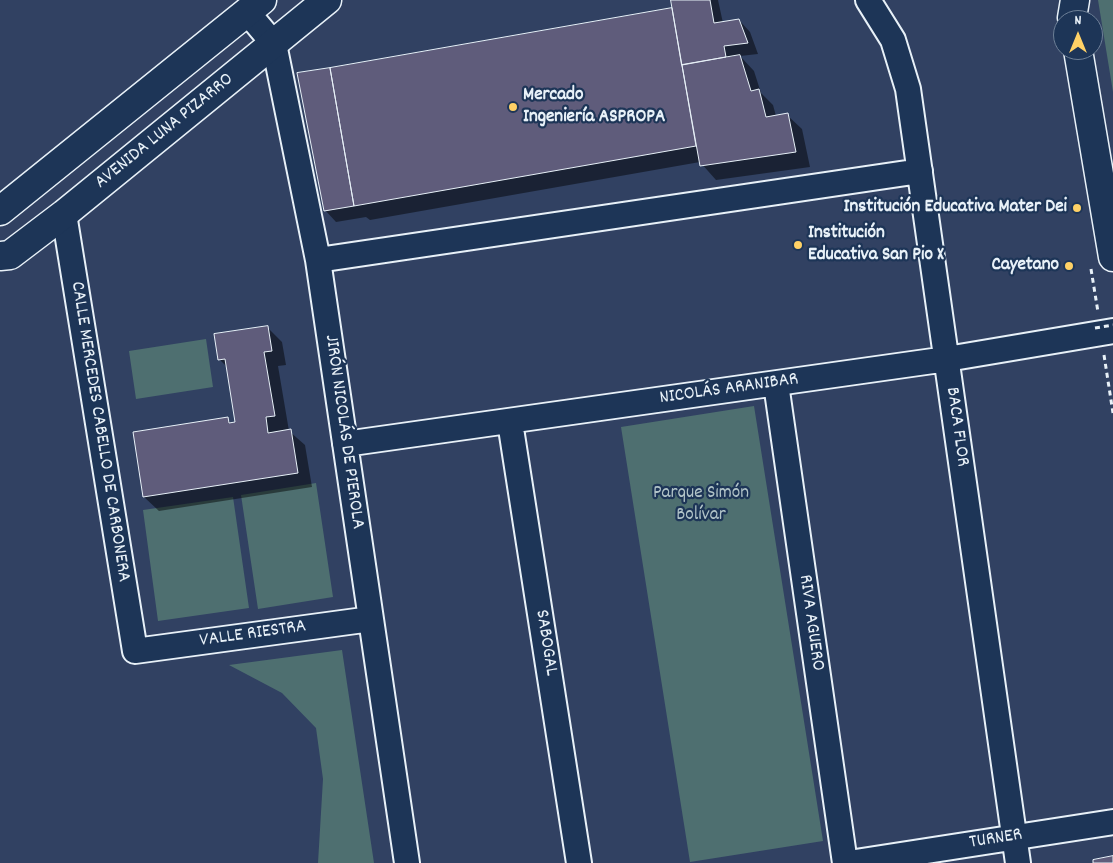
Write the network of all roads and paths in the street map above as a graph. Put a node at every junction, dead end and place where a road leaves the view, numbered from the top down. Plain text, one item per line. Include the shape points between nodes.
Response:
1 (326, 0) edge
2 (868, 0) edge
3 (255, 6) edge
4 (274, 44) junction
5 (1080, 60) edge
6 (920, 171) junction
7 (0, 211) edge
8 (64, 214) junction
9 (0, 256) edge
10 (1113, 257) edge
11 (318, 260) junction
12 (1113, 325) edge
13 (1104, 335) edge
14 (946, 359) junction
15 (776, 384) junction
16 (1113, 413) edge
17 (510, 422) junction
18 (345, 444) junction
19 (371, 619) junction
20 (135, 651) joint
21 (1113, 822) edge
22 (1014, 838) junction
23 (407, 863) edge
24 (579, 863) edge
25 (845, 863) edge
26 (849, 863) edge
27 (1018, 863) edge

1 - 4 street, AVENIDA LUNA PIZARRO
2 - 6 street, BACA FLOR via 893,40 908,89
3 - 4 street, JIRÓN NICOLÁS DE PIEROLA
3 - 7 street
4 - 8 street, AVENIDA LUNA PIZARRO
4 - 11 street, JIRÓN NICOLÁS DE PIEROLA
5 - 10 street
6 - 11 street
6 - 14 street, BACA FLOR
8 - 9 street, AVENIDA LUNA PIZARRO via 10,255
8 - 20 street, CALLE MERCEDES CABELLO DE CARBONERA
11 - 18 street, JIRÓN NICOLÁS DE PIEROLA
12 - 13 path, bridge
13 - 14 street, NICOLÁS ARANIBAR
13 - 16 path
14 - 15 street, NICOLÁS ARANIBAR
14 - 22 street, BACA FLOR
15 - 17 street, NICOLÁS ARANIBAR
15 - 25 street, RIVA AGUERO
17 - 18 street, NICOLÁS ARANIBAR
17 - 24 street, SABOGAL
18 - 19 street, JIRÓN NICOLÁS DE PIEROLA
19 - 20 street, VALLE RIESTRA
19 - 23 street, JIRÓN NICOLÁS DE PIEROLA
21 - 22 street, TURNER
22 - 26 street, TURNER
22 - 27 street, BACA FLOR

